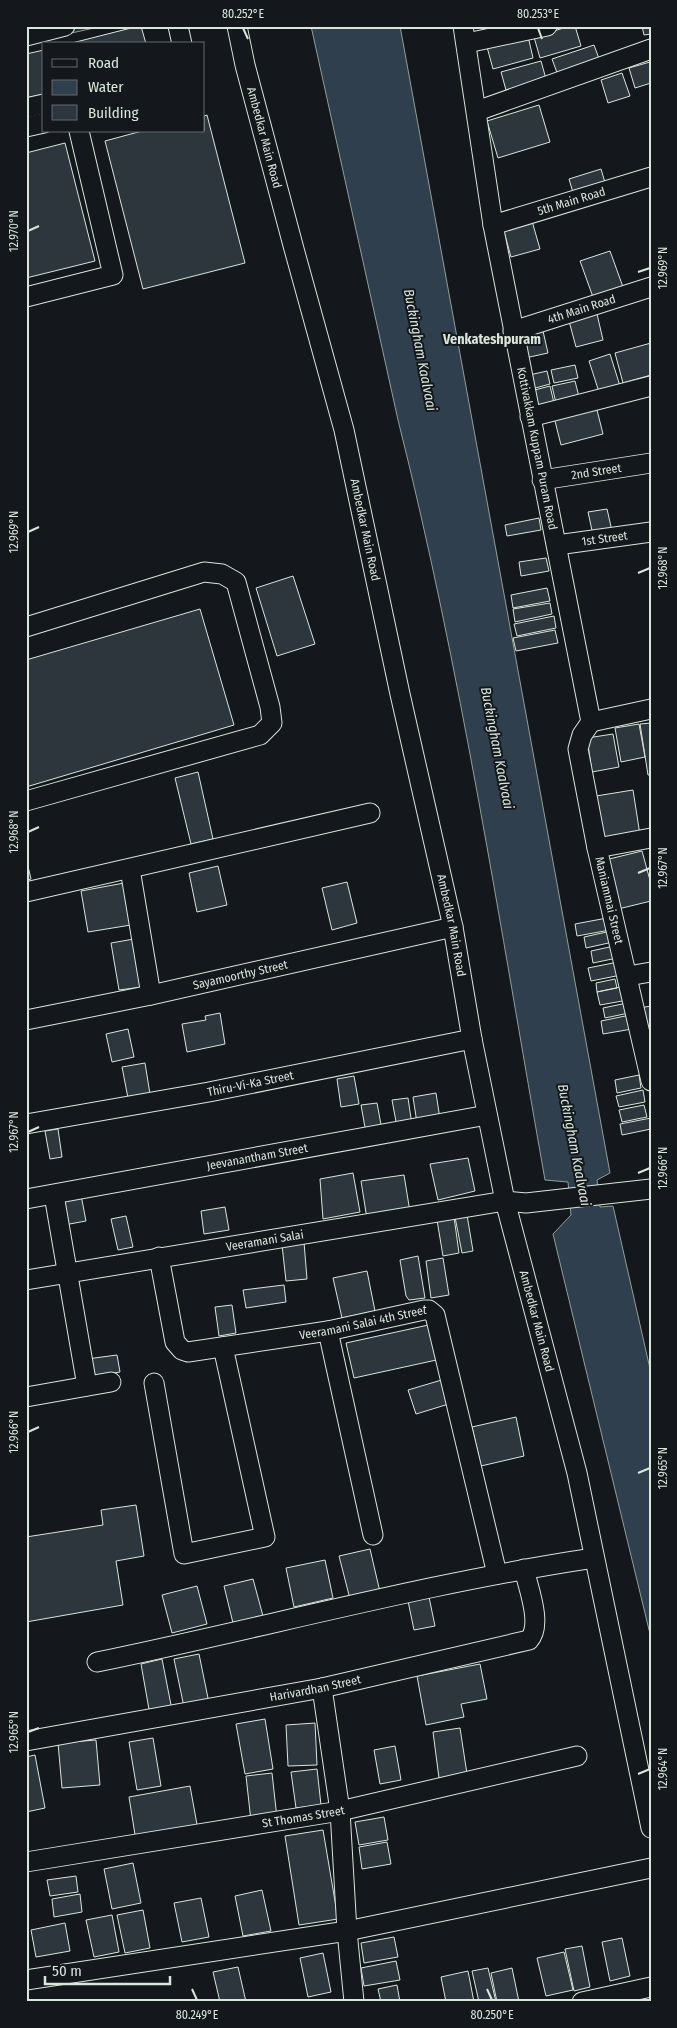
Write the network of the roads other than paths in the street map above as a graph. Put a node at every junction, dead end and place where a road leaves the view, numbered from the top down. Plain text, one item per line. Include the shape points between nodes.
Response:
1 (65, 26) edge
2 (178, 26) edge
3 (237, 26) edge
4 (547, 26) edge
5 (465, 35) edge
6 (26, 36) edge
7 (182, 42) edge
8 (651, 49) edge
9 (42, 104) edge
10 (26, 108) edge
11 (477, 110) junction
12 (42, 123) edge
13 (26, 127) edge
14 (78, 132) edge
15 (651, 177) edge
16 (493, 225) junction
17 (651, 287) edge
18 (26, 297) edge
19 (513, 331) junction
20 (651, 386) edge
21 (530, 417) junction
22 (651, 463) edge
23 (542, 480) junction
24 (651, 532) edge
25 (557, 545) junction
26 (26, 627) edge
27 (651, 709) edge
28 (591, 722) junction
29 (26, 801) edge
30 (370, 813) dead end
31 (651, 838) edge
32 (597, 848) junction
33 (130, 868) junction
34 (26, 892) edge
35 (453, 926) junction
36 (651, 972) edge
37 (628, 976) junction
38 (151, 995) junction
39 (26, 1020) edge
40 (472, 1039) junction
41 (651, 1081) edge
42 (487, 1115) junction
43 (26, 1124) edge
44 (651, 1189) edge
45 (54, 1195) junction
46 (26, 1199) edge
47 (505, 1202) junction
48 (159, 1257) junction
49 (67, 1274) junction
50 (26, 1280) edge
51 (328, 1331) junction
52 (223, 1347) junction
53 (111, 1382) dead end
54 (154, 1382) dead end
55 (86, 1386) junction
56 (26, 1397) edge
57 (373, 1535) dead end
58 (594, 1558) junction
59 (524, 1568) junction
60 (497, 1574) junction
61 (97, 1662) dead end
62 (322, 1688) junction
63 (26, 1741) edge
64 (577, 1756) dead end
65 (340, 1811) junction
66 (651, 1828) edge
67 (26, 1862) edge
68 (651, 1868) edge
69 (347, 1931) junction
70 (26, 1980) edge
71 (651, 1987) edge
72 (354, 2002) edge
73 (582, 2002) edge

1 - 6 street
2 - 7 street
3 - 35 street, Ambedkar Main Road via 291,240 344,430
4 - 5 street
5 - 11 street, Kottivakkam Kuppam Puram Road
8 - 11 street
9 - 10 street
11 - 16 street, Kottivakkam Kuppam Puram Road
12 - 13 street
14 - 18 street via 113,275
15 - 16 street, 5th Main Road
16 - 19 street, Kottivakkam Kuppam Puram Road
17 - 19 street, 4th Main Road
19 - 21 street, Kottivakkam Kuppam Puram Road
20 - 21 street
21 - 23 street, Kottivakkam Kuppam Puram Road
22 - 23 street, 2nd Street
23 - 25 street, Kottivakkam Kuppam Puram Road
24 - 25 street, 1st Street
25 - 28 street, Kottivakkam Kuppam Puram Road
26 - 29 street via 204,572 222,574 236,582 272,723 260,735
27 - 28 street
28 - 32 street, Maniammai Street via 578,749
30 - 33 street
31 - 32 street
32 - 37 street, Maniammai Street
33 - 34 street
33 - 38 street
35 - 38 street, Sayamoorthy Street
35 - 40 street, Ambedkar Main Road
36 - 37 street
37 - 41 street, Maniammai Street
38 - 39 street, Sayamoorthy Street
40 - 42 street, Ambedkar Main Road
40 - 43 street, Thiru-Vi-Ka Street via 209,1092
42 - 45 street, Jeevanantham Street
42 - 47 street, Ambedkar Main Road
44 - 47 street, Veeramani Salai via 526,1203
45 - 46 street, Jeevanantham Street
45 - 49 street
47 - 48 street, Veeramani Salai
47 - 58 street, Ambedkar Main Road via 577,1473
48 - 49 street, Veeramani Salai
48 - 52 street, Veeramani Salai 4th Street via 175,1342 188,1352
49 - 50 street, Veeramani Salai
49 - 55 street
51 - 52 street, Veeramani Salai 4th Street
51 - 57 street
51 - 60 street, Veeramani Salai 4th Street via 424,1310 435,1315
52 - 54 street via 266,1537 184,1554
53 - 55 street
55 - 56 street
58 - 59 street
58 - 66 street, Ambedkar Main Road
59 - 60 street
59 - 62 street, Harivardhan Street via 536,1621 534,1635 528,1640
60 - 61 street
62 - 63 street, Harivardhan Street
62 - 65 street
64 - 65 street, St Thomas Street
65 - 67 street, St Thomas Street
65 - 69 street
68 - 69 street
69 - 70 street
69 - 72 street
71 - 73 street

